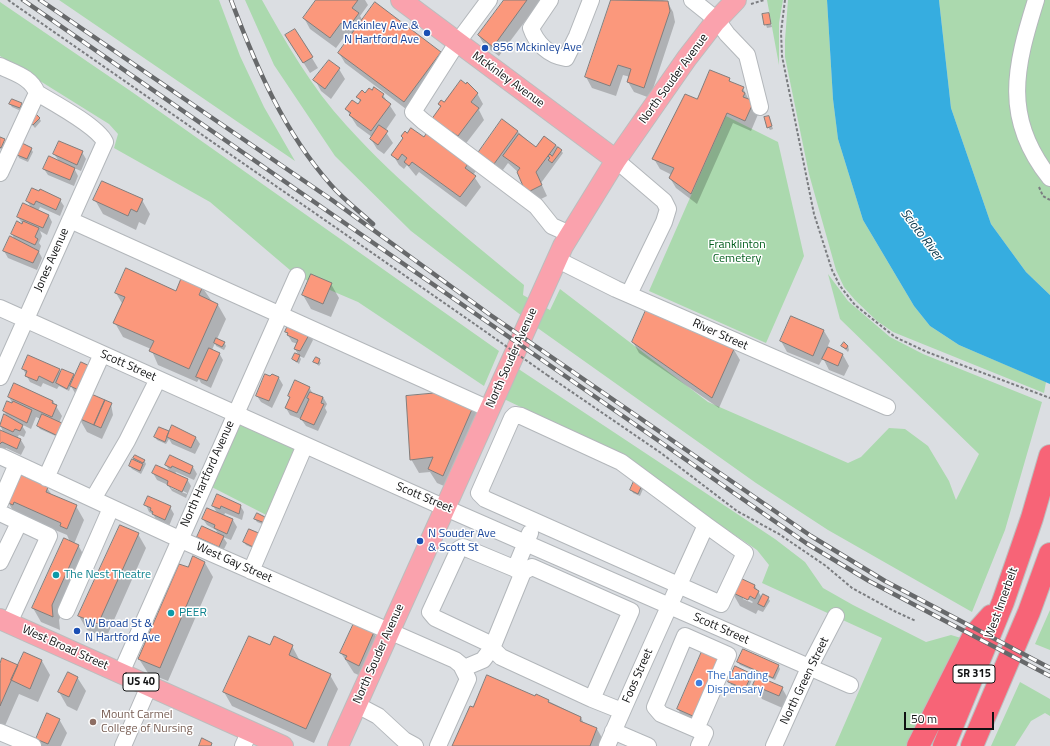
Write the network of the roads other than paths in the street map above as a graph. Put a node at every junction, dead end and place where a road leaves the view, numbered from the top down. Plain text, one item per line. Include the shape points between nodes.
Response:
1 (401, 0) edge
2 (489, 0) edge
3 (550, 0) edge
4 (590, 0) edge
5 (692, 0) edge
6 (736, 0) edge
7 (1036, 0) edge
8 (717, 20) junction
9 (457, 43) junction
10 (0, 66) edge
11 (37, 93) junction
12 (760, 108) dead end
13 (616, 160) junction
14 (0, 173) edge
15 (1050, 178) edge
16 (70, 220) junction
17 (570, 234) junction
18 (556, 259) junction
19 (297, 276) dead end
20 (629, 294) junction
21 (0, 308) edge
22 (279, 315) junction
23 (26, 319) junction
24 (102, 354) junction
25 (0, 377) edge
26 (158, 379) junction
27 (887, 407) dead end
28 (489, 409) junction
29 (234, 414) junction
30 (305, 445) junction
31 (0, 456) edge
32 (1050, 456) edge
33 (17, 464) junction
34 (46, 478) junction
35 (93, 499) junction
36 (0, 503) edge
37 (445, 507) junction
38 (111, 508) junction
39 (0, 513) edge
40 (19, 522) junction
41 (536, 522) junction
42 (706, 525) junction
43 (179, 539) junction
44 (526, 542) junction
45 (1050, 554) edge
46 (0, 562) edge
47 (519, 570) junction
48 (251, 571) junction
49 (678, 586) junction
50 (639, 592) junction
51 (1003, 602) junction
52 (669, 606) junction
53 (66, 611) dead end
54 (631, 611) junction
55 (836, 616) dead end
56 (3, 622) edge
57 (389, 631) junction
58 (492, 648) junction
59 (649, 651) junction
60 (674, 663) junction
61 (809, 668) junction
62 (465, 670) junction
63 (121, 673) junction
64 (850, 685) dead end
65 (149, 686) junction
66 (592, 699) junction
67 (356, 705) junction
68 (622, 711) junction
69 (696, 729) junction
70 (613, 731) junction
71 (0, 732) edge
72 (247, 739) edge
73 (33, 746) edge
74 (122, 746) edge
75 (282, 746) edge
76 (338, 746) edge
77 (415, 746) edge
78 (438, 746) edge
79 (607, 746) edge
80 (648, 746) edge
81 (699, 746) edge
82 (774, 746) edge
83 (918, 746) edge
84 (944, 746) edge
85 (972, 746) edge

1 - 9 main road, McKinley Avenue
2 - 9 street
3 - 4 street via 531,28 535,39 541,45 557,57 566,58
5 - 8 street
6 - 8 main road, North Souder Avenue
7 - 15 street via 1018,67 1016,93 1026,140 1038,163
8 - 12 street via 747,55
8 - 13 main road, North Souder Avenue via 687,58
9 - 13 main road, McKinley Avenue
9 - 17 street via 413,112 536,206 552,226
10 - 11 street via 27,78
11 - 14 street
11 - 16 street, Jones Avenue via 102,136 105,142
13 - 17 main road, North Souder Avenue
13 - 20 street via 664,201 668,209
16 - 22 street
16 - 23 street, Jones Avenue
17 - 18 main road, North Souder Avenue
18 - 20 street, River Street
18 - 28 main road, North Souder Avenue
19 - 22 street, North Hartford Avenue
20 - 27 street, River Street
21 - 23 street, Scott Street
22 - 28 street
22 - 29 street, North Hartford Avenue
23 - 24 street, Scott Street
23 - 25 street, Jones Avenue
24 - 26 street, Scott Street
24 - 34 street
26 - 29 street, Scott Street
26 - 35 street
28 - 37 main road, North Souder Avenue
29 - 30 street, Scott Street
29 - 43 street, North Hartford Avenue
30 - 37 street, Scott Street
30 - 48 street
31 - 33 street, West Gay Street
32 - 51 highway, West Innerbelt / SR 315
33 - 34 street, West Gay Street
33 - 36 street
34 - 35 street, West Gay Street
35 - 38 street, West Gay Street
37 - 44 street, Scott Street
37 - 57 main road, North Souder Avenue
38 - 43 street, West Gay Street
38 - 53 street
39 - 40 street
40 - 46 street
40 - 56 street via 49,536
41 - 42 street via 485,499 479,493 515,415 621,462
41 - 44 street
41 - 49 street
42 - 49 street, Foos Street
42 - 49 street via 745,552 720,604
43 - 48 street, West Gay Street
43 - 63 street, North Hartford Avenue
44 - 47 street
44 - 50 street, Scott Street
45 - 85 highway, SR 315 via 1029,612
47 - 54 street via 532,568
47 - 58 street
47 - 58 street via 463,547 458,549 430,612 436,618 486,642
48 - 57 street, West Gay Street
49 - 52 street, Foos Street
50 - 52 street, Scott Street
50 - 54 street
51 - 83 highway via 974,635
51 - 84 highway, West Innerbelt / SR 315
52 - 59 street, Foos Street
52 - 61 street, Scott Street
54 - 66 street
55 - 61 street, North Green Street
56 - 63 main road, West Broad Street / US 40
57 - 62 street, West Gay Street via 455,660
57 - 67 main road, North Souder Avenue
58 - 62 street via 483,660
58 - 66 street via 501,657
59 - 60 street
59 - 68 street, Foos Street
60 - 69 street via 655,707 661,714
60 - 69 street via 688,644 728,655
61 - 64 street, Scott Street
61 - 82 street, North Green Street
62 - 78 street via 468,679 466,686
63 - 65 main road, West Broad Street / US 40
65 - 72 main road, West Broad Street / US 40
65 - 74 street
66 - 68 street
67 - 76 main road, North Souder Avenue
67 - 77 street via 378,716 404,740
68 - 70 street, Foos Street
69 - 81 street via 705,733
70 - 79 street, Foos Street
70 - 80 street
71 - 73 street
72 - 75 main road, West Broad Street / US 40

